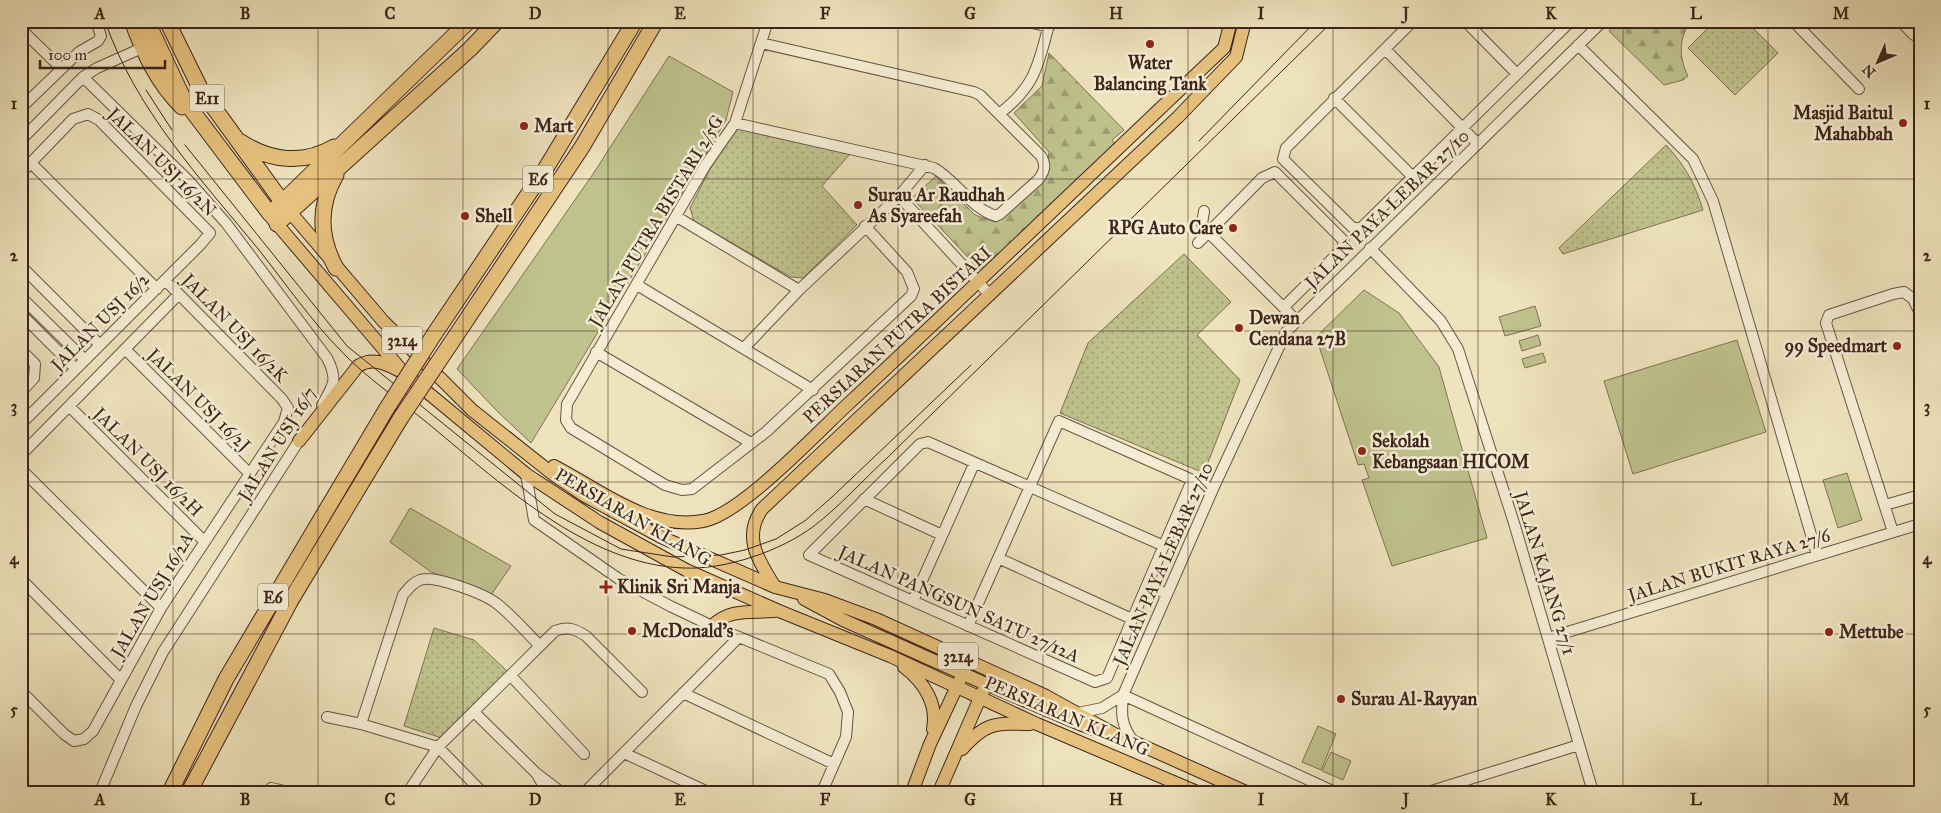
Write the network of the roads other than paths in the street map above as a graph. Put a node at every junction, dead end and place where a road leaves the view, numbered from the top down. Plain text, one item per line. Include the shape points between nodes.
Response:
1 (96, 21) edge
2 (132, 21) edge
3 (147, 21) edge
4 (167, 21) edge
5 (469, 21) edge
6 (496, 21) edge
7 (635, 21) edge
8 (656, 21) edge
9 (768, 21) edge
10 (1024, 21) edge
11 (1230, 21) edge
12 (1245, 21) edge
13 (1413, 21) edge
14 (1465, 21) edge
15 (1571, 21) edge
16 (1603, 21) edge
17 (1793, 21) edge
18 (1900, 21) edge
19 (1049, 24) edge
20 (21, 29) edge
21 (1914, 35) dead end
22 (762, 43) junction
23 (1578, 45) junction
24 (142, 48) junction
25 (1385, 49) junction
26 (61, 68) junction
27 (1517, 74) junction
28 (84, 77) junction
29 (1859, 88) dead end
30 (1334, 98) junction
31 (21, 108) edge
32 (1000, 114) junction
33 (735, 123) junction
34 (1463, 128) junction
35 (204, 129) junction
36 (233, 137) junction
37 (348, 139) junction
38 (21, 140) edge
39 (1478, 144) junction
40 (350, 158) junction
41 (31, 163) junction
42 (925, 165) junction
43 (21, 173) edge
44 (1413, 177) junction
45 (899, 196) junction
46 (286, 208) junction
47 (1204, 211) dead end
48 (677, 217) junction
49 (273, 219) junction
50 (865, 226) junction
51 (1208, 232) junction
52 (1198, 243) dead end
53 (201, 244) joint
54 (1370, 248) junction
55 (21, 266) edge
56 (336, 268) junction
57 (166, 280) junction
58 (978, 283) junction
59 (637, 285) junction
60 (157, 289) junction
61 (799, 290) junction
62 (179, 294) junction
63 (989, 294) junction
64 (21, 297) edge
65 (1284, 307) junction
66 (1920, 313) edge
67 (21, 314) edge
68 (1296, 320) junction
69 (100, 345) junction
70 (744, 348) junction
71 (125, 349) junction
72 (21, 350) edge
73 (596, 352) junction
74 (85, 360) junction
75 (76, 369) junction
76 (403, 372) junction
77 (812, 390) junction
78 (21, 392) edge
79 (282, 399) joint
80 (69, 406) junction
81 (21, 424) edge
82 (299, 441) junction
83 (751, 443) junction
84 (21, 454) edge
85 (527, 454) junction
86 (974, 464) junction
87 (21, 469) edge
88 (250, 474) junction
89 (526, 474) junction
90 (1192, 480) junction
91 (1030, 488) junction
92 (1213, 489) junction
93 (1920, 495) edge
94 (864, 499) junction
95 (1885, 505) junction
96 (1920, 524) edge
97 (1893, 532) junction
98 (942, 535) junction
99 (204, 541) junction
100 (1164, 546) junction
101 (1817, 555) junction
102 (998, 558) junction
103 (21, 578) edge
104 (1147, 585) junction
105 (775, 586) junction
106 (788, 591) junction
107 (1167, 594) junction
108 (913, 601) junction
109 (161, 608) junction
110 (779, 611) junction
111 (1132, 619) junction
112 (712, 626) junction
113 (968, 626) junction
114 (739, 637) junction
115 (1548, 638) junction
116 (540, 646) junction
117 (890, 656) junction
118 (964, 674) junction
119 (512, 677) junction
120 (120, 679) junction
121 (986, 684) junction
122 (957, 687) junction
123 (21, 691) edge
124 (642, 692) dead end
125 (683, 693) junction
126 (1122, 695) junction
127 (980, 698) junction
128 (474, 712) junction
129 (1078, 712) junction
130 (327, 717) dead end
131 (361, 724) junction
132 (1037, 724) junction
133 (1120, 737) junction
134 (1134, 742) junction
135 (930, 744) junction
136 (1579, 745) junction
137 (438, 747) junction
138 (624, 753) junction
139 (584, 754) dead end
140 (956, 756) junction
141 (834, 764) junction
142 (536, 773) junction
143 (271, 788) dead end
144 (100, 792) edge
145 (170, 792) edge
146 (189, 792) edge
147 (289, 792) edge
148 (408, 792) edge
149 (482, 792) edge
150 (547, 792) edge
151 (561, 792) edge
152 (585, 792) edge
153 (708, 792) edge
154 (822, 792) edge
155 (912, 792) edge
156 (939, 792) edge
157 (1197, 792) edge
158 (1246, 792) edge
159 (1335, 792) edge
160 (1428, 792) edge
161 (1593, 792) edge

1 - 26 street via 101,36 98,41
2 - 24 highway
3 - 35 highway, E11 via 172,78
4 - 36 highway, E11 via 201,90
5 - 37 highway
6 - 40 highway via 464,55
7 - 145 highway, E6, bridge via 546,168 387,408 226,679
8 - 146 highway, E6, bridge via 582,147 400,419 291,600
9 - 22 street, JALAN PUTRA BISTARI 2/5G
10 - 19 street
11 - 58 main road, PERSIARAN PUTRA BISTARI via 1224,48
12 - 63 main road, PERSIARAN PUTRA BISTARI via 1236,56 1178,117
13 - 25 street
14 - 27 street
15 - 27 street
16 - 23 street, JALAN PAYA LEBAR 27/10
17 - 29 street
18 - 21 street
19 - 32 street via 1032,80 1015,102
20 - 26 street
22 - 32 street via 974,92
22 - 33 street, JALAN PUTRA BISTARI 2/5G
23 - 39 street, JALAN PAYA LEBAR 27/10
23 - 101 street via 1693,159 1700,170
24 - 28 street
24 - 35 highway via 161,84
25 - 30 street
25 - 34 street
26 - 31 street
27 - 34 street
28 - 38 street
28 - 82 street, JALAN USJ 16/7 via 226,223 327,358 334,377 331,389
30 - 44 street
30 - 44 street via 1286,148 1283,159 1353,228 1361,228
32 - 42 street via 1041,156 1045,165 1040,179 1000,214 996,216 983,211 942,173
33 - 42 street
33 - 48 street, JALAN PUTRA BISTARI 2/5G
34 - 39 street
34 - 44 street
35 - 49 highway, E11
36 - 37 highway via 257,152 290,160 323,153
36 - 46 highway, E11
37 - 46 highway
39 - 54 street, JALAN PAYA LEBAR 27/10
40 - 46 highway
40 - 56 highway via 330,186 322,219 323,236
41 - 43 street
41 - 53 street, JALAN USJ 16/2N via 77,117 88,114 99,120 201,222 210,233
41 - 60 street
42 - 45 street
45 - 50 street
45 - 58 street
46 - 49 highway
46 - 56 main road, PERSIARAN KLANG / 3214
47 - 51 street via 1202,224
48 - 59 street, JALAN PUTRA BISTARI 2/5G
48 - 61 street
49 - 76 main road, PERSIARAN KLANG / 3214
50 - 61 street
50 - 77 street, JALAN PUTRA BISTARI 2/5G via 908,272 914,288 901,307
51 - 52 street
51 - 65 street
51 - 65 street via 1262,178 1275,172 1344,241 1342,249
53 - 57 street, JALAN USJ 16/2
54 - 68 street, JALAN PAYA LEBAR 27/10
54 - 115 street, JALAN KAJANG 27/1 via 1435,314 1458,349
55 - 69 street
56 - 85 main road, PERSIARAN KLANG / 3214 via 383,321 472,410
57 - 60 street, JALAN USJ 16/2
57 - 62 street, JALAN USJ 16/2K
58 - 63 street
58 - 85 main road, PERSIARAN PUTRA BISTARI via 761,485 721,516 702,522 658,518 626,506
59 - 70 street
59 - 73 street, JALAN PUTRA BISTARI 2/5G
60 - 69 street, JALAN USJ 16/2
61 - 70 street
62 - 71 street, JALAN USJ 16/2
62 - 79 street, JALAN USJ 16/2K
63 - 105 main road, PERSIARAN PUTRA BISTARI via 762,509 754,520 753,543
64 - 74 street
65 - 68 street
66 - 95 street via 1904,292 1830,315 1826,323
67 - 75 street
68 - 92 street, JALAN PAYA LEBAR 27/10 via 1275,354
69 - 74 street, JALAN USJ 16/2
70 - 77 street
71 - 80 street, JALAN USJ 16/2
71 - 88 street, JALAN USJ 16/2J
72 - 78 street via 35,364 34,378
73 - 83 street
73 - 83 street, JALAN PUTRA BISTARI 2/5G via 565,411 570,428 577,433 666,485 682,490 692,490
74 - 75 street, JALAN USJ 16/2
75 - 81 street, JALAN USJ 16/2
76 - 82 main road via 382,362 370,361 358,366
76 - 89 main road, PERSIARAN KLANG / 3214
77 - 83 street, JALAN PUTRA BISTARI 2/5G
79 - 88 street, JALAN USJ 16/2A via 288,408 284,422
80 - 84 street, JALAN USJ 16/2
80 - 99 street, JALAN USJ 16/2H
82 - 144 street, JALAN USJ 16/7 via 163,652
85 - 105 main road, PERSIARAN KLANG / 3214 via 570,486 620,516
86 - 91 street
86 - 94 street via 928,442 920,444
86 - 98 street
87 - 109 street
88 - 99 street, JALAN USJ 16/2A
89 - 110 main road, PERSIARAN KLANG / 3214 via 599,522 686,570
89 - 112 street via 532,516 539,524 619,579
90 - 91 street via 1059,421
90 - 92 street
90 - 100 street
91 - 100 street
91 - 102 street
92 - 107 street, JALAN PAYA LEBAR 27/10
93 - 95 street
94 - 98 street
94 - 108 street, JALAN PANGSUN SATU 27/12A via 809,555
95 - 97 street
96 - 97 street, JALAN BUKIT RAYA 27/6
97 - 101 street, JALAN BUKIT RAYA 27/6
98 - 108 street
99 - 109 street, JALAN USJ 16/2A
100 - 104 street
101 - 115 street, JALAN BUKIT RAYA 27/6
102 - 111 street
102 - 113 street
103 - 120 street
104 - 107 street
104 - 111 street
105 - 106 main road, PERSIARAN KLANG / 3214
106 - 118 main road, PERSIARAN KLANG via 843,620
106 - 129 main road, PERSIARAN KLANG / 3214 via 831,602 876,619
107 - 126 street, JALAN PAYA LEBAR 27/10
108 - 113 street, JALAN PANGSUN SATU 27/12A
109 - 120 street, JALAN USJ 16/2A
110 - 112 main road via 736,612 722,616
110 - 117 main road, PERSIARAN KLANG / 3214
111 - 113 street, JALAN PANGSUN SATU 27/12A via 1106,678 1100,682
112 - 114 street
114 - 125 street
114 - 141 street via 829,674 848,712 846,737
115 - 136 street, JALAN KAJANG 27/1
116 - 119 street
116 - 124 street via 555,631 566,627 575,629
116 - 131 street via 497,603 485,596 431,578 420,580 403,595
117 - 122 main road, PERSIARAN KLANG / 3214
117 - 135 main road via 912,673 931,700 935,717
118 - 121 main road, PERSIARAN KLANG
118 - 122 main road, 3214
119 - 128 street
119 - 139 street
120 - 123 street, JALAN USJ 16/2A via 93,731 84,739 74,741
121 - 127 main road, 3214
121 - 133 main road, PERSIARAN KLANG via 1082,725
122 - 127 main road, PERSIARAN KLANG / 3214
122 - 135 main road, 3214
125 - 138 street
125 - 141 street
126 - 129 street via 1102,708
126 - 134 street, JALAN PAYA LEBAR 27/10 via 1121,719 1126,733
126 - 159 street
127 - 132 main road, PERSIARAN KLANG / 3214
127 - 140 main road, 3214
128 - 137 street
128 - 142 street
129 - 133 main road, PERSIARAN KLANG / 3214
130 - 131 street
131 - 137 street
132 - 140 main road via 990,726 977,732
132 - 157 main road, PERSIARAN KLANG / 3214
133 - 134 main road, PERSIARAN KLANG / 3214
134 - 158 main road, PERSIARAN KLANG / 3214
135 - 155 main road, 3214
136 - 160 street
136 - 161 street, JALAN KAJANG 27/1
137 - 148 street
137 - 149 street
138 - 152 street
138 - 153 street
140 - 156 main road, 3214
141 - 154 street
142 - 150 street
142 - 151 street
143 - 147 street

